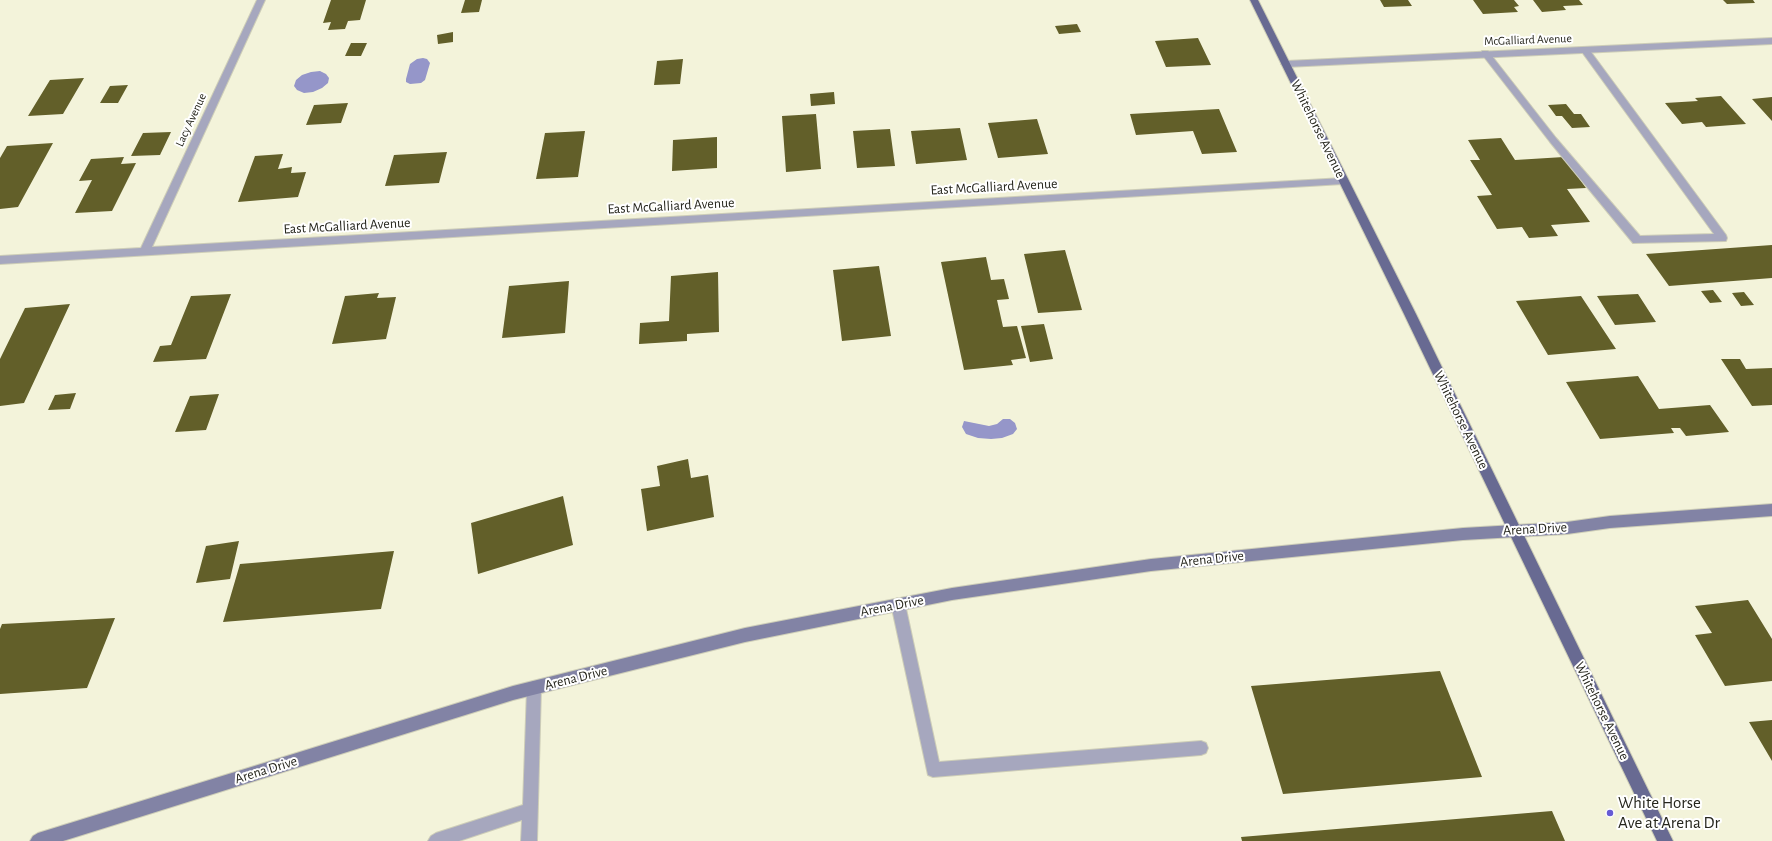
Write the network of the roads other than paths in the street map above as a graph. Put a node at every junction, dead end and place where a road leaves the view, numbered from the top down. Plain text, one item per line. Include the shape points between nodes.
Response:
1 (261, 0) edge
2 (1254, 0) edge
3 (1772, 41) edge
4 (1585, 50) junction
5 (1485, 53) junction
6 (1286, 64) junction
7 (1343, 181) junction
8 (144, 252) junction
9 (0, 260) edge
10 (1772, 510) edge
11 (1513, 530) junction
12 (898, 604) junction
13 (534, 688) junction
14 (1201, 748) dead end
15 (530, 810) junction
16 (38, 841) edge
17 (436, 841) edge
18 (529, 841) edge
19 (1664, 841) edge

1 - 8 street, Lacy Avenue
2 - 6 main road, Whitehorse Avenue
3 - 4 street, McGalliard Avenue
4 - 5 street, McGalliard Avenue
4 - 5 street via 1722,238 1637,240 1553,140
5 - 6 street, McGalliard Avenue
6 - 7 main road, Whitehorse Avenue
7 - 8 street, East McGalliard Avenue
7 - 11 main road, Whitehorse Avenue
8 - 9 street, East McGalliard Avenue
10 - 11 main road, Arena Drive via 1610,522 1567,528
11 - 12 main road, Arena Drive via 1151,564
11 - 19 main road, Whitehorse Avenue
12 - 13 main road, Arena Drive via 745,635
12 - 14 street via 933,770
13 - 15 street
13 - 16 main road, Arena Drive
15 - 17 street
15 - 18 street

